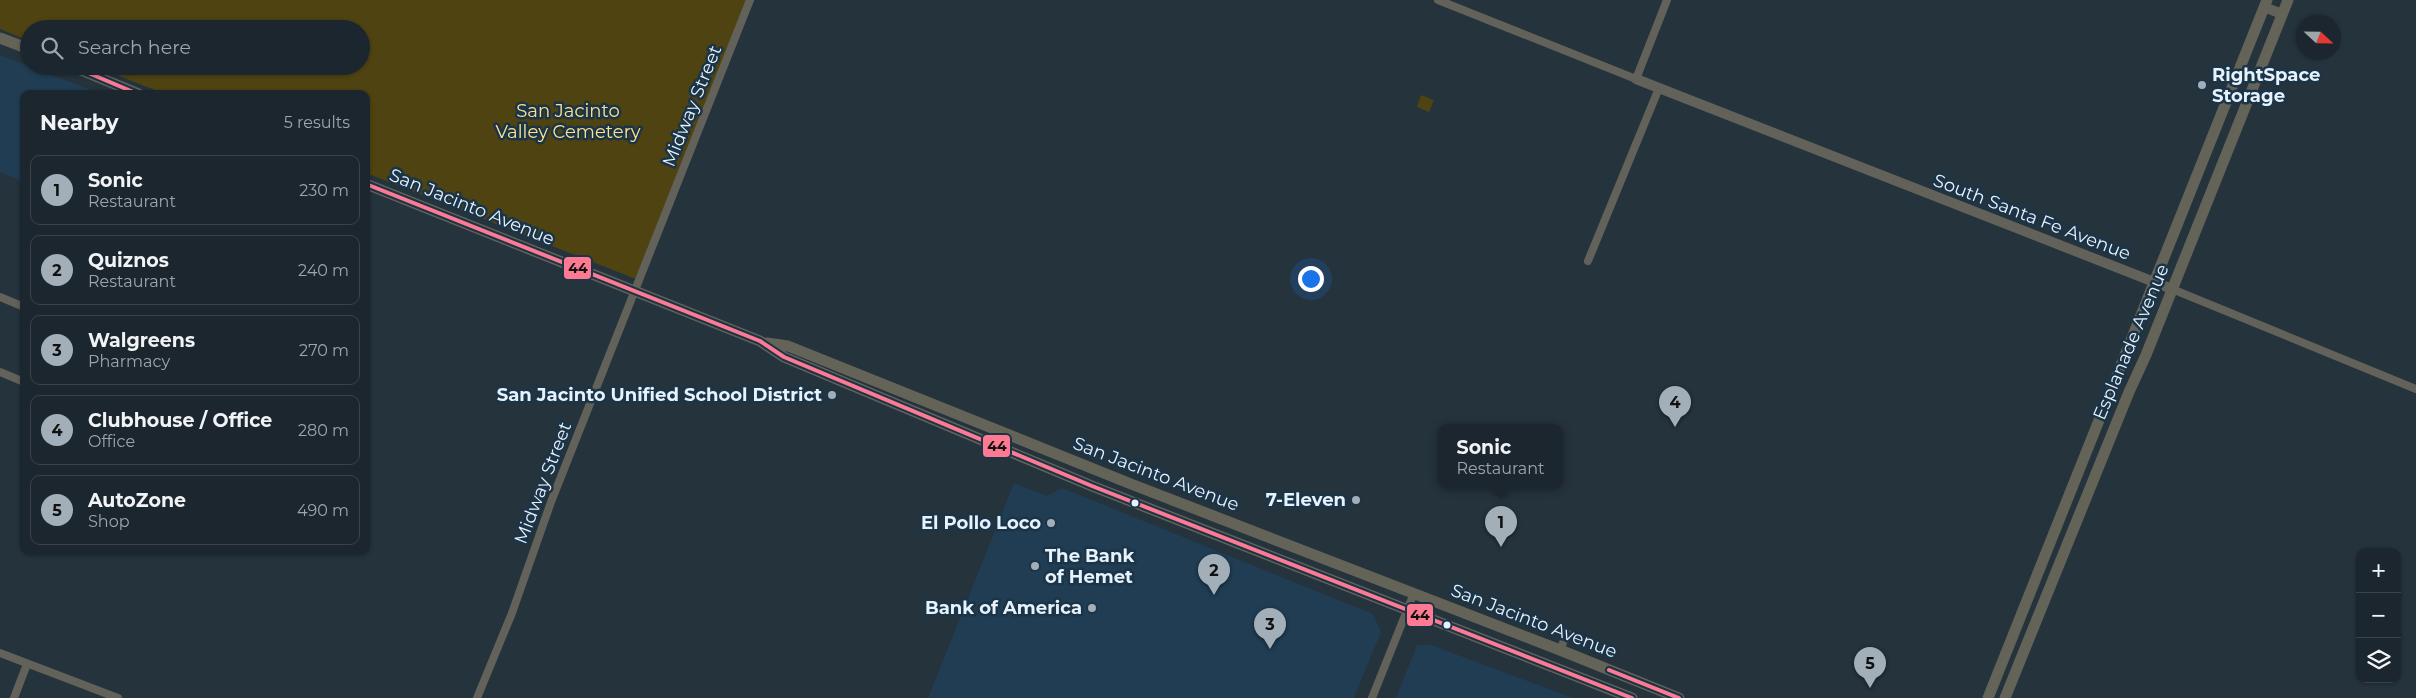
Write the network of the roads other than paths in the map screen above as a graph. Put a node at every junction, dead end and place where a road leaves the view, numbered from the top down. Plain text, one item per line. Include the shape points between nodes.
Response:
1 (750, 0) edge
2 (1438, 0) edge
3 (1666, 0) edge
4 (2288, 0) edge
5 (2266, 4) edge
6 (2282, 14) junction
7 (0, 38) edge
8 (20, 46) edge
9 (93, 75) edge
10 (1636, 79) junction
11 (1659, 88) junction
12 (129, 90) edge
13 (2227, 102) junction
14 (2244, 110) junction
15 (370, 186) edge
16 (1588, 261) dead end
17 (2155, 282) junction
18 (2172, 289) junction
19 (634, 291) junction
20 (0, 297) edge
21 (20, 305) edge
22 (760, 341) junction
23 (0, 372) edge
24 (20, 380) edge
25 (2416, 389) edge
26 (1200, 529) junction
27 (1286, 544) junction
28 (1414, 593) junction
29 (1407, 610) junction
30 (1567, 633) dead end
31 (1560, 650) junction
32 (0, 653) edge
33 (27, 664) junction
34 (14, 698) edge
35 (118, 698) edge
36 (477, 698) edge
37 (1372, 698) edge
38 (1632, 698) edge
39 (1678, 698) edge
40 (1988, 698) edge
41 (2005, 698) edge

1 - 19 street, Midway Street
2 - 10 street
3 - 10 street
4 - 6 main road, Esplanade Avenue
5 - 6 street
5 - 13 main road, Esplanade Avenue
6 - 14 main road, Esplanade Avenue
7 - 8 main road
9 - 12 main road
10 - 11 street, South Santa Fe Avenue
11 - 16 street
11 - 17 street, South Santa Fe Avenue
13 - 14 main road
13 - 17 main road, Esplanade Avenue
14 - 18 main road, Esplanade Avenue
15 - 19 main road, San Jacinto Avenue
17 - 18 street, South Santa Fe Avenue
17 - 40 main road, Esplanade Avenue
18 - 25 street, South Santa Fe Avenue
18 - 41 main road, Esplanade Avenue
19 - 22 main road, San Jacinto Avenue
19 - 36 street, Midway Street
20 - 21 street
22 - 26 main road, San Jacinto Avenue via 784,357
22 - 27 main road, San Jacinto Avenue via 788,346
23 - 24 street
26 - 27 main road via 1204,523 1210,522 1272,544
26 - 29 main road, San Jacinto Avenue
27 - 28 main road, San Jacinto Avenue
28 - 29 street
28 - 31 main road, San Jacinto Avenue
29 - 37 street
29 - 38 main road, San Jacinto Avenue
30 - 31 street
31 - 39 main road, San Jacinto Avenue
32 - 33 street
33 - 34 street
33 - 35 street

